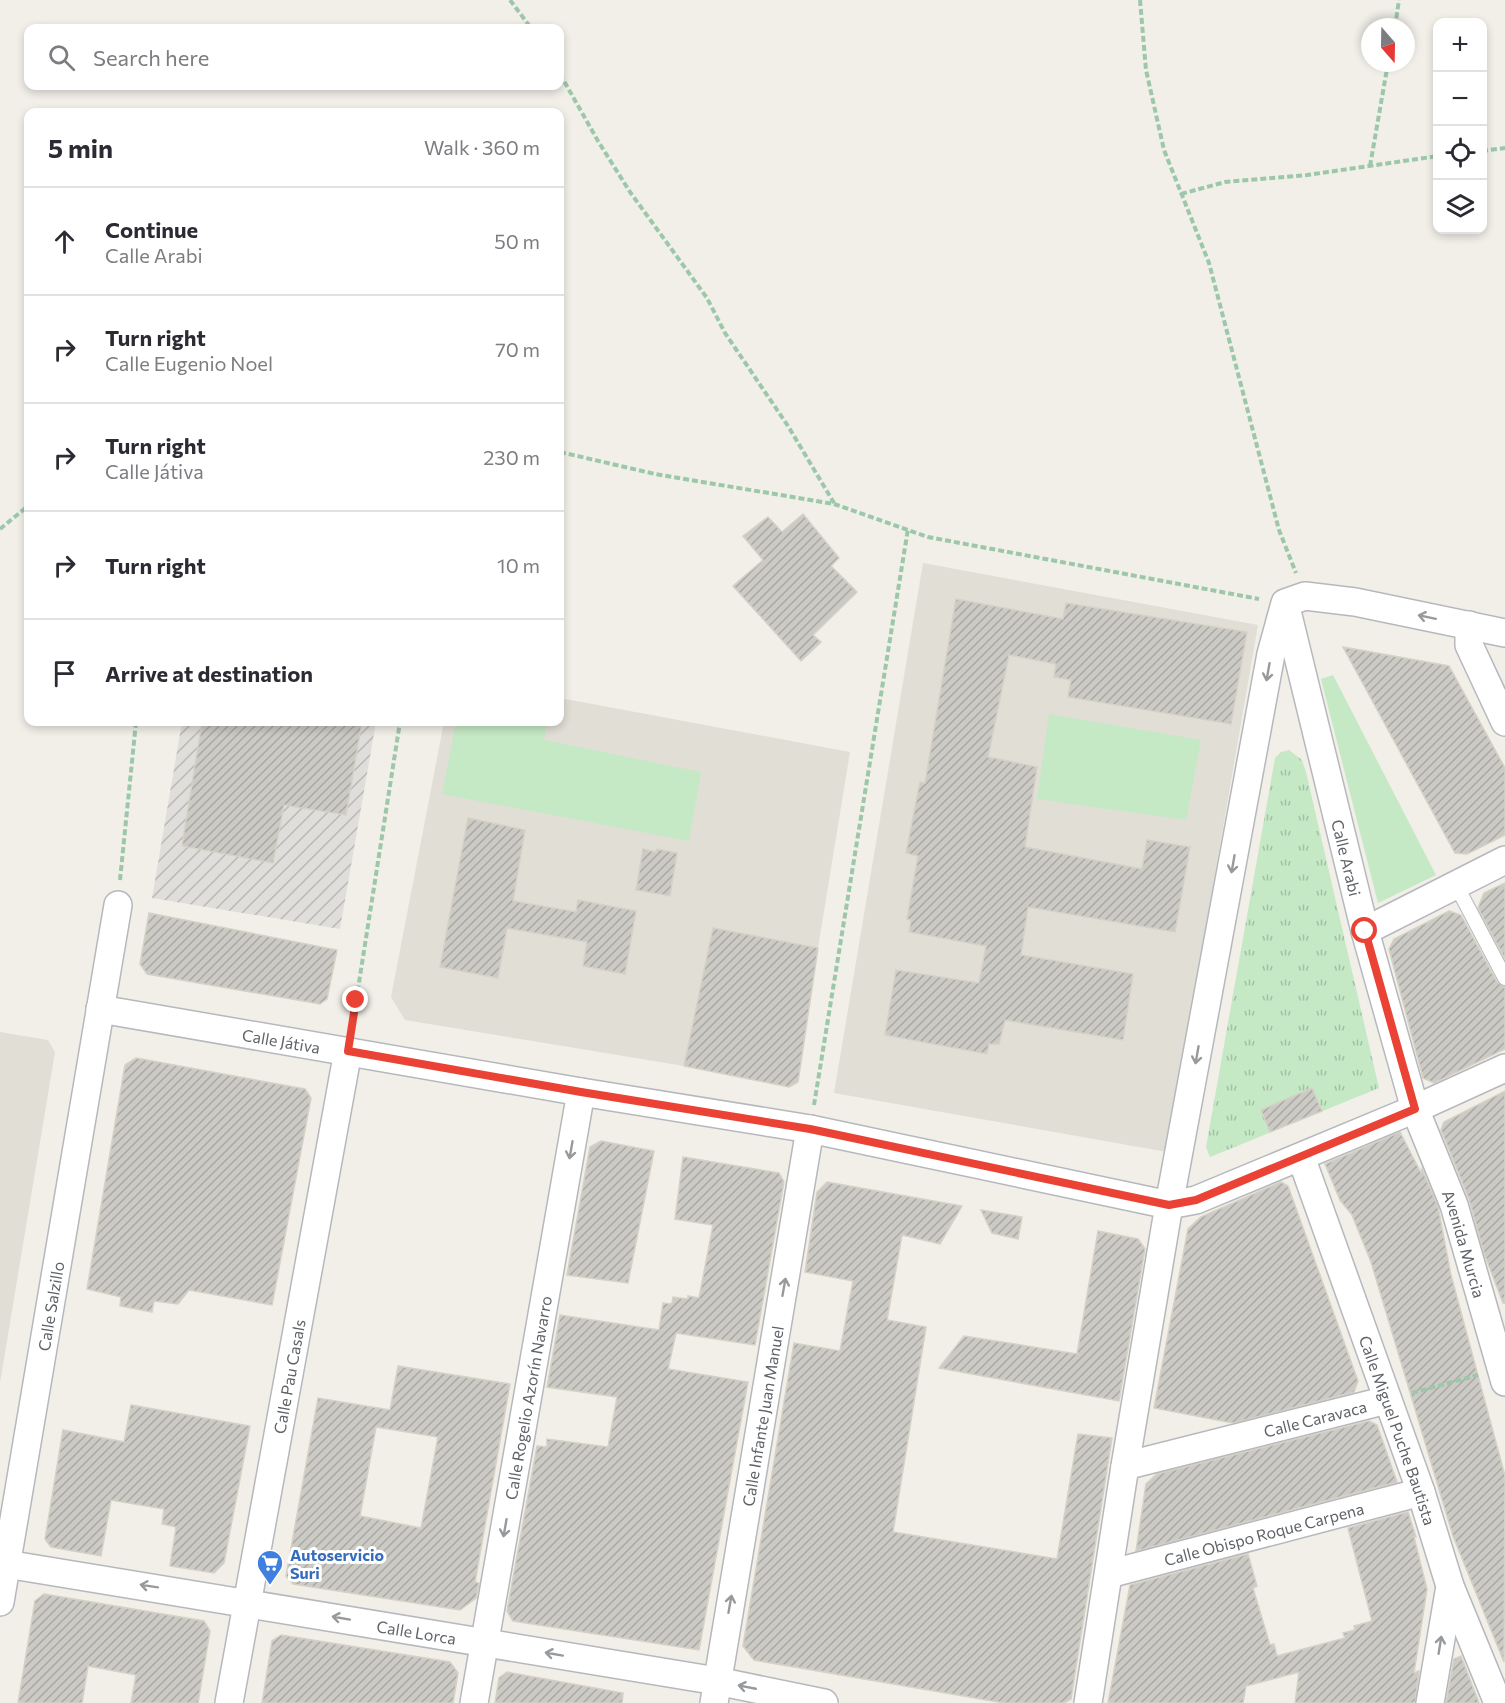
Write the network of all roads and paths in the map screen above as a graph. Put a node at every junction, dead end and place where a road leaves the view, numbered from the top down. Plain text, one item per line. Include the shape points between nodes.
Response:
1 (510, 0) edge
2 (1140, 0) edge
3 (1400, 0) edge
4 (1397, 18) edge
5 (528, 24) edge
6 (1386, 72) edge
7 (564, 81) edge
8 (1505, 148) edge
9 (1487, 150) edge
10 (1433, 157) edge
11 (1370, 166) junction
12 (1181, 194) junction
13 (564, 453) edge
14 (834, 504) junction
15 (24, 509) edge
16 (0, 529) edge
17 (908, 529) junction
18 (1295, 600) junction
19 (1469, 626) junction
20 (1505, 633) edge
21 (1505, 722) edge
22 (136, 726) edge
23 (399, 726) edge
24 (1505, 860) edge
25 (1456, 885) junction
26 (118, 904) joint
27 (1365, 931) junction
28 (1505, 978) edge
29 (100, 1009) junction
30 (348, 1051) junction
31 (1505, 1068) edge
32 (581, 1092) junction
33 (1415, 1109) junction
34 (810, 1129) junction
35 (1301, 1157) junction
36 (1169, 1205) junction
37 (1504, 1376) edge
38 (1388, 1400) junction
39 (1125, 1466) junction
40 (1421, 1492) junction
41 (6, 1564) junction
42 (1108, 1574) junction
43 (1450, 1586) junction
44 (0, 1602) edge
45 (249, 1602) junction
46 (485, 1642) junction
47 (715, 1692) edge
48 (229, 1703) edge
49 (474, 1703) edge
50 (824, 1703) edge
51 (1088, 1703) edge
52 (1430, 1703) edge
53 (1498, 1703) edge

1 - 5 path
2 - 12 path via 1146,70 1164,150
3 - 4 path
6 - 11 path
7 - 14 path via 630,192 706,298
8 - 9 path
10 - 11 path
11 - 12 path via 1225,182
12 - 18 path via 1209,263
13 - 14 path via 655,474
14 - 17 path
15 - 16 path
17 - 18 path via 928,537
17 - 34 path
19 -> 18 street via 1355,602
18 - 27 street, Calle Arabi
18 -> 36 street via 1271,654
19 - 20 street
19 - 21 street via 1469,645
22 - 26 path
23 - 30 path
24 - 25 street
25 - 27 street
25 - 28 lane
26 - 29 street, Calle Salzillo
27 - 33 street, Calle Arabi
29 - 30 street, Calle Játiva
29 - 41 street, Calle Salzillo
30 - 32 street, Calle Játiva
30 - 45 street, Calle Pau Casals
31 - 33 street
32 - 34 street, Calle Játiva
32 -> 46 street, Calle Rogelio Azorín Navarro
33 - 35 street
33 - 37 street, Avenida Murcia via 1454,1205
34 - 36 street, Calle Játiva
47 -> 34 street, Calle Infante Juan Manuel
35 - 36 street via 1196,1200
35 - 38 street, Calle Miguel Puche Bautista
36 - 39 street
37 - 38 path, Calle Caravaca via 1485,1373
38 - 39 street, Calle Caravaca
38 - 40 street, Calle Miguel Puche Bautista
39 - 42 street
40 - 42 street, Calle Obispo Roque Carpena
40 - 43 street, Calle Miguel Puche Bautista
41 - 44 street, Calle Salzillo
45 -> 41 street, Calle Lorca
42 - 51 street
52 -> 43 street
43 - 53 street, Calle Miguel Puche Bautista
46 -> 45 street, Calle Lorca
45 - 48 street, Calle Pau Casals
47 -> 46 street, Calle Lorca
46 - 49 street, Calle Rogelio Azorín Navarro
50 -> 47 street, Calle Lorca

